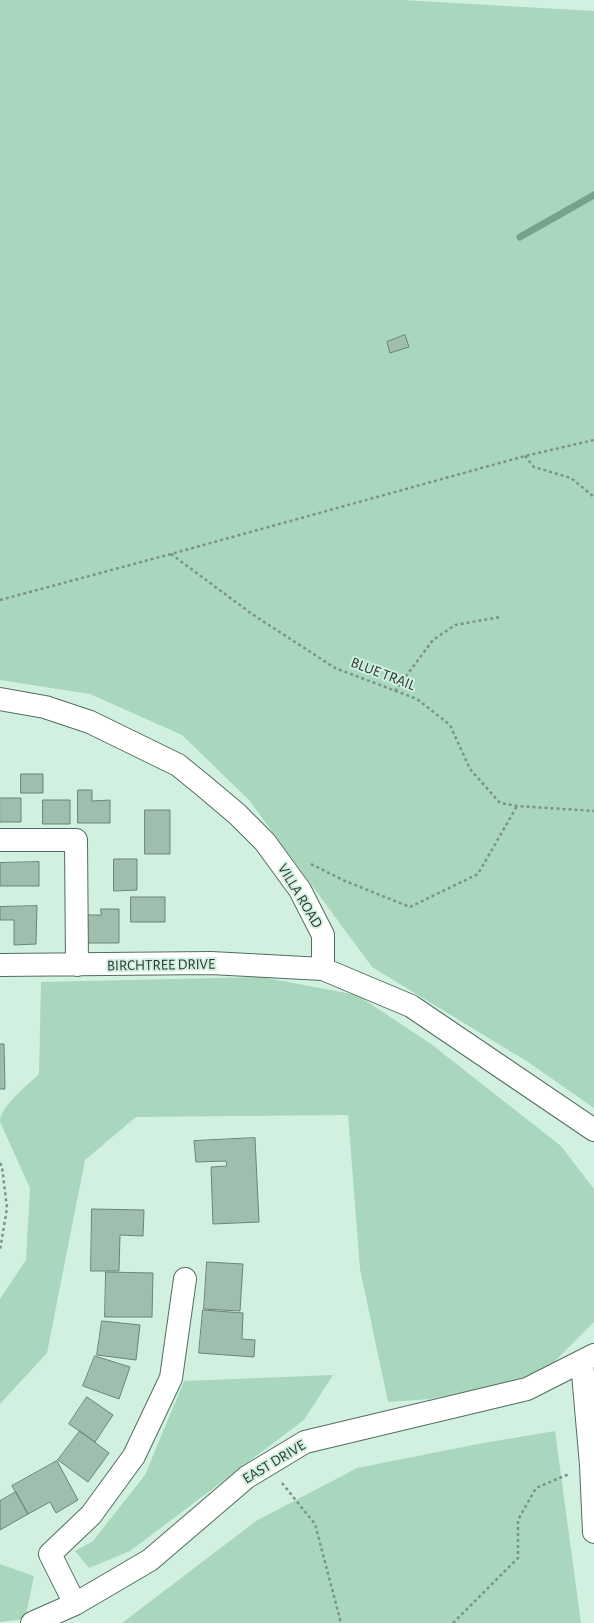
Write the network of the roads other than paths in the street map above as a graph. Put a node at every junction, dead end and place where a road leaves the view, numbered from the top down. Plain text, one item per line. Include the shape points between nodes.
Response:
1 (0, 699) edge
2 (0, 840) edge
3 (0, 965) edge
4 (77, 966) junction
5 (322, 969) junction
6 (594, 1130) edge
7 (185, 1279) dead end
8 (588, 1359) edge
9 (594, 1532) edge
10 (75, 1604) junction
11 (32, 1623) edge

1 - 5 street, VILLA ROAD via 45,707 90,722 178,765 237,814 265,842 300,890 323,935
2 - 4 street via 76,840
3 - 4 street, BIRCHTREE DRIVE
4 - 5 street, BIRCHTREE DRIVE via 211,964
5 - 6 street via 411,1006
7 - 10 street via 171,1378 134,1456 91,1515 50,1554
8 - 9 street
8 - 10 street, EAST DRIVE via 527,1388 305,1442 247,1477 150,1560
10 - 11 street, EAST DRIVE

